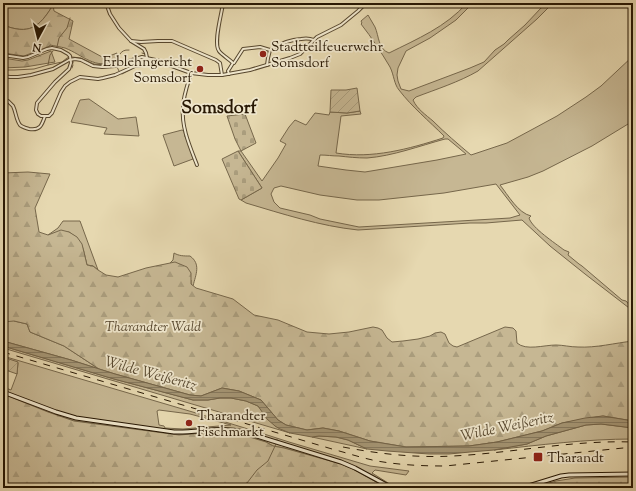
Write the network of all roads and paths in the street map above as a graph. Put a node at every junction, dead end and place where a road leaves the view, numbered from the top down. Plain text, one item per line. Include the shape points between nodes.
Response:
1 (106, 3) edge
2 (223, 3) edge
3 (366, 3) edge
4 (314, 40) junction
5 (131, 41) junction
6 (270, 50) junction
7 (3, 55) edge
8 (70, 58) junction
9 (147, 58) junction
10 (169, 63) dead end
11 (234, 63) junction
12 (135, 66) junction
13 (267, 66) junction
14 (191, 73) junction
15 (229, 74) junction
16 (222, 75) junction
17 (3, 76) edge
18 (8, 101) dead end
19 (45, 116) junction
20 (197, 165) dead end
21 (3, 392) edge
22 (633, 474) edge
23 (392, 488) edge
24 (522, 488) edge

1 - 5 street via 112,18
2 - 11 street via 217,47
3 - 4 street via 341,25
4 - 6 street via 292,40
4 - 13 street via 300,54
5 - 9 street via 144,49
5 - 16 street via 175,42 216,60 220,63
6 - 11 street via 260,47 243,49
6 - 13 street
7 - 8 street via 28,58 52,48 61,50
8 - 9 street via 102,67
8 - 17 street via 53,69 32,76
8 - 19 street via 69,69 37,103 38,114
9 - 10 street
9 - 12 street via 135,63
11 - 15 street via 228,70
12 - 14 street via 163,64
12 - 19 street via 109,77 76,78 63,89 52,113
13 - 15 street
14 - 16 street
14 - 20 street via 182,106 187,138
15 - 16 street
18 - 19 street via 20,125 25,128 38,128
21 - 23 main road via 76,418 168,432 236,430 341,462
22 - 24 main road via 561,476

